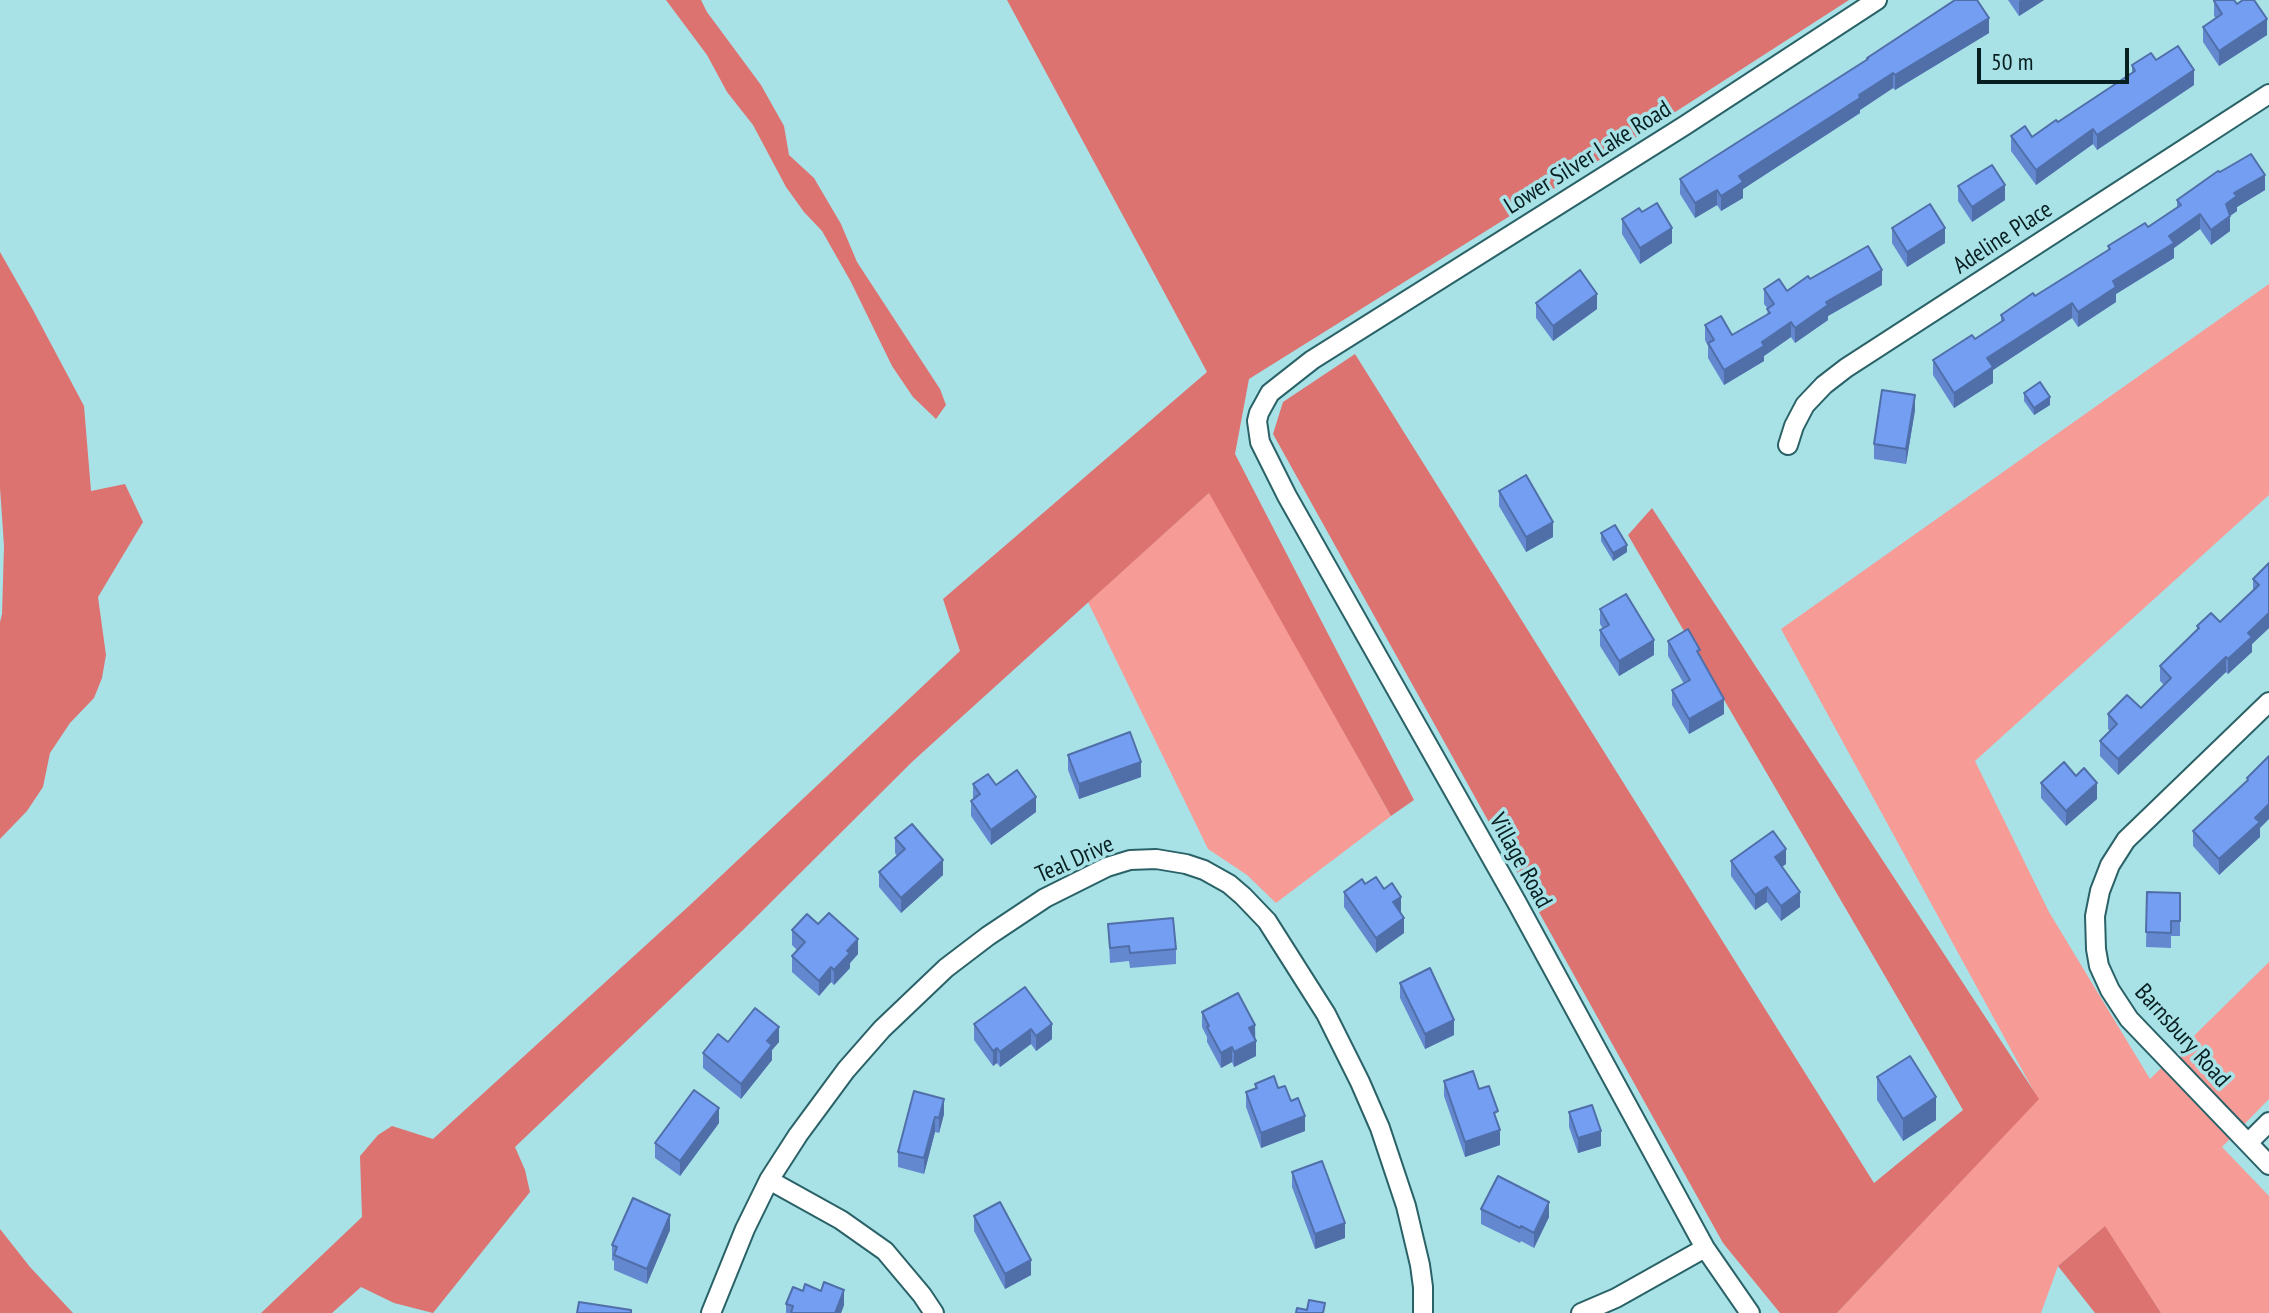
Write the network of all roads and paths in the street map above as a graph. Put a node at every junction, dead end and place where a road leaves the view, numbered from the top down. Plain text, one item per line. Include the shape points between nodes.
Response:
1 (1877, 0) edge
2 (2269, 94) edge
3 (1257, 429) joint
4 (1788, 445) dead end
5 (2269, 702) edge
6 (2269, 1122) edge
7 (2248, 1143) junction
8 (2269, 1165) edge
9 (769, 1180) junction
10 (1705, 1248) junction
11 (1423, 1312) edge
12 (711, 1313) edge
13 (934, 1313) edge
14 (1437, 1313) edge
15 (1581, 1313) edge
16 (1750, 1313) edge

1 - 3 street, Lower Silver Lake Road via 1322,354 1270,393
2 - 4 street, Adeline Place via 1846,368 1805,405
3 - 10 street, Village Road via 1287,496
5 - 7 street, Barnsbury Road via 2126,840 2110,865 2095,916 2099,966 2129,1019
6 - 7 street
7 - 8 street, Barnsbury Road
9 - 11 street, Teal Drive via 846,1070 882,1029 988,936 1045,898 1107,867 1156,859 1186,864 1229,884 1267,921 1326,1014 1380,1128 1406,1206 1420,1265
9 - 12 street, Teal Drive
9 - 13 street via 885,1251
10 - 15 street
10 - 16 street, Village Road
11 - 14 street

